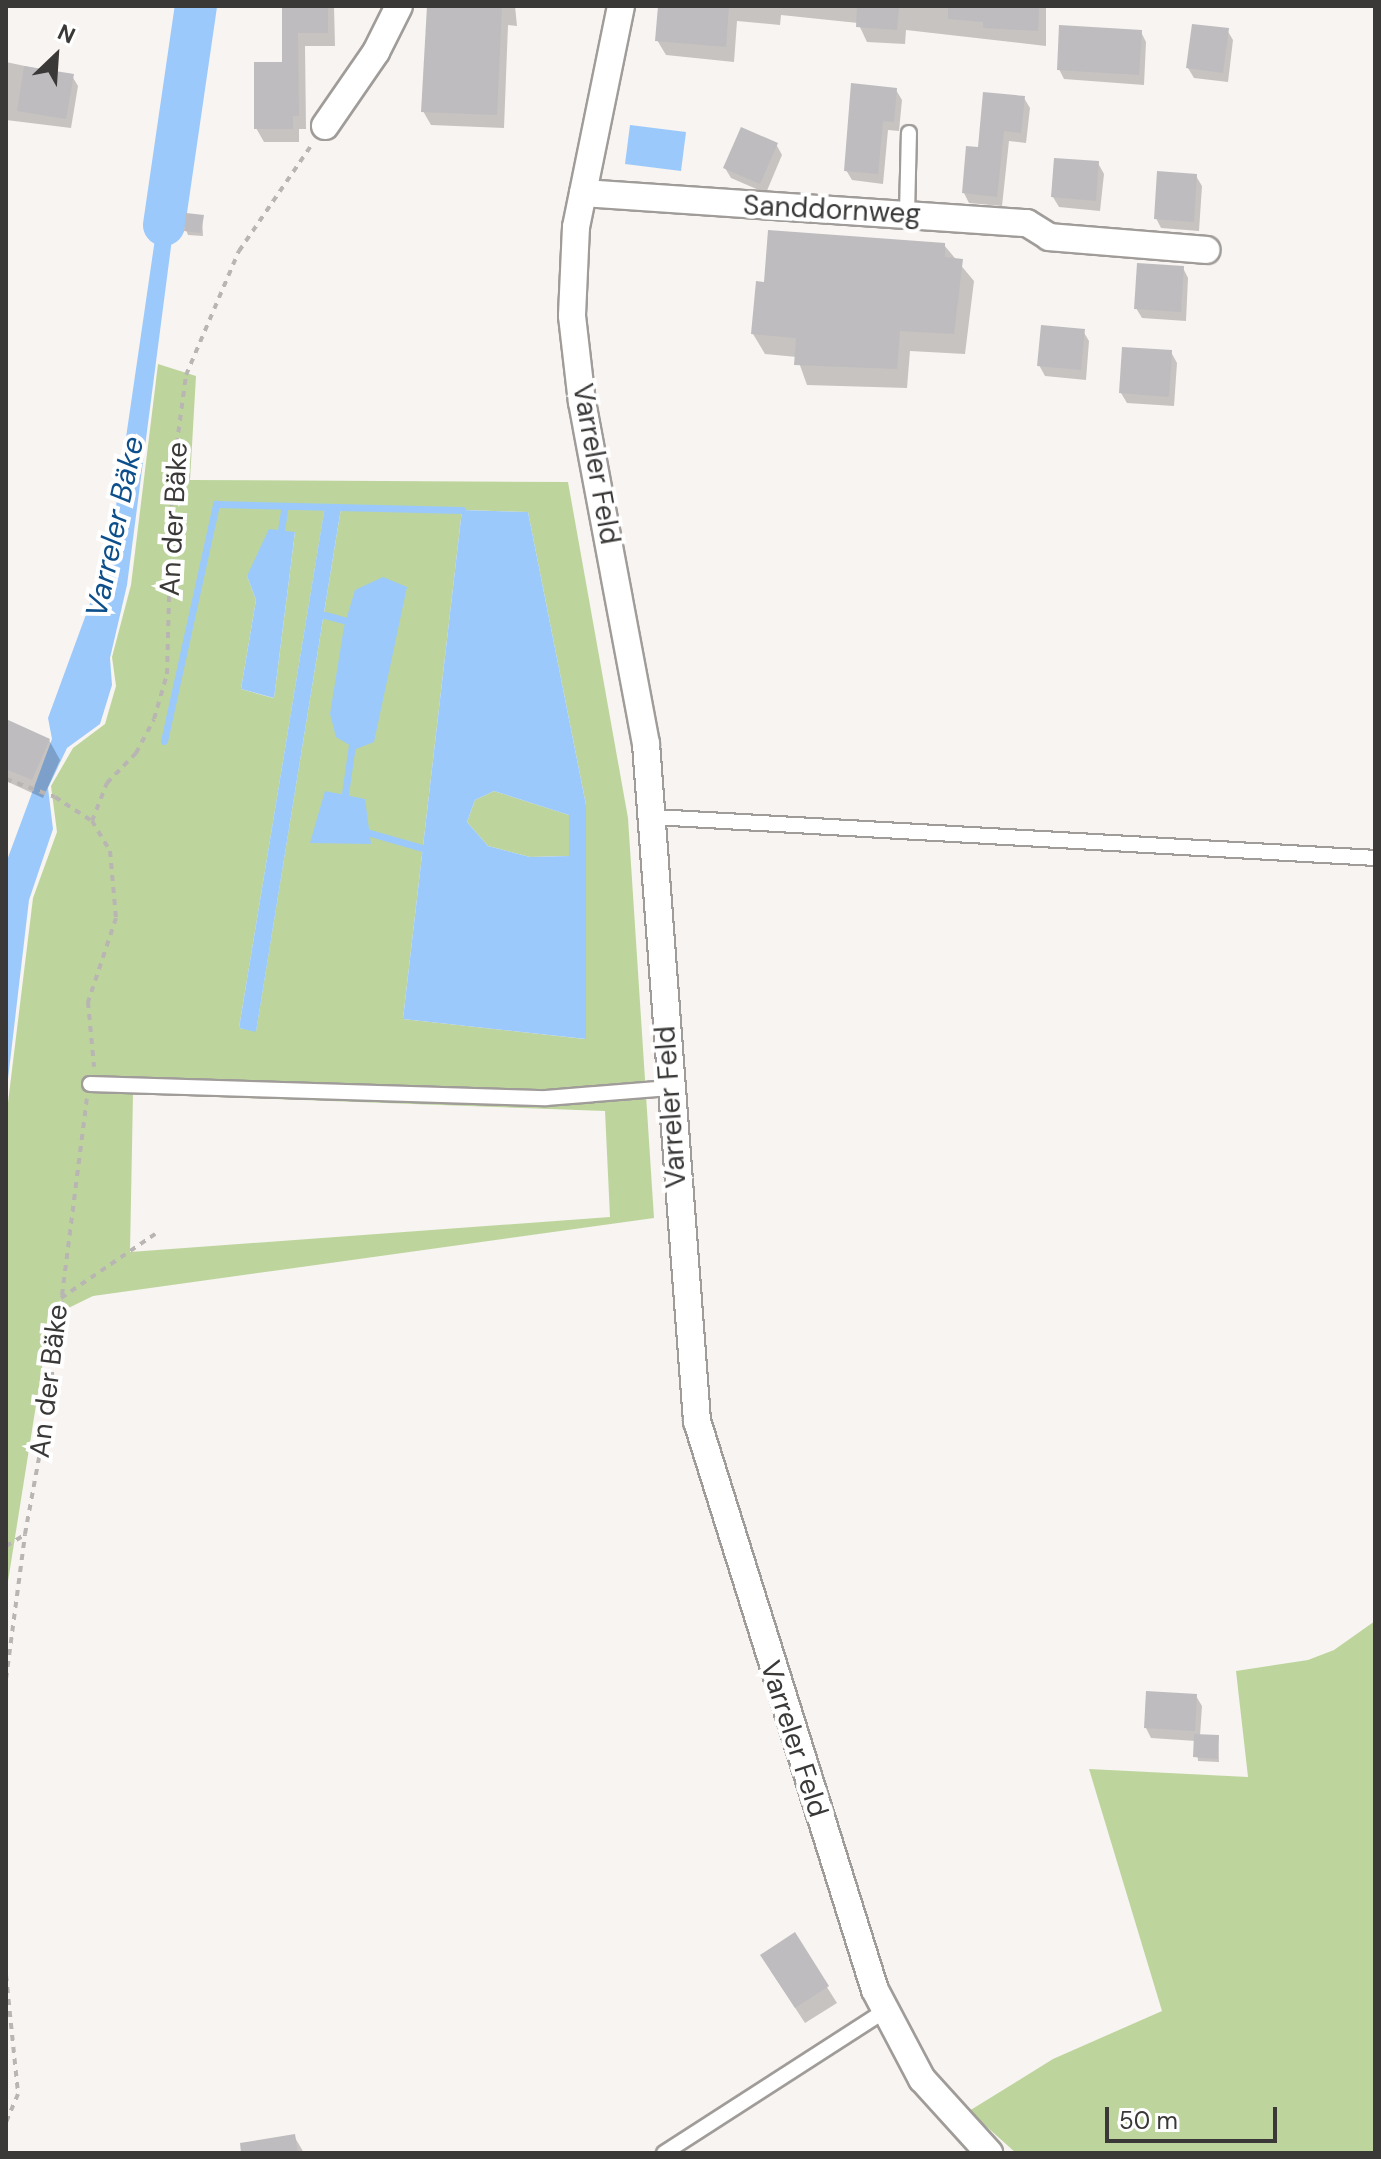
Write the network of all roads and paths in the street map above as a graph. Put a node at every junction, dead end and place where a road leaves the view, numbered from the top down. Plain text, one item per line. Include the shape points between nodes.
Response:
1 (399, 6) edge
2 (621, 6) edge
3 (325, 126) joint
4 (909, 133) dead end
5 (583, 193) junction
6 (907, 213) junction
7 (1206, 250) dead end
8 (6, 779) edge
9 (654, 817) junction
10 (92, 821) junction
11 (1375, 858) edge
12 (95, 1058) dead end
13 (90, 1084) joint
14 (670, 1088) junction
15 (155, 1234) dead end
16 (59, 1299) junction
17 (25, 1534) junction
18 (6, 1546) edge
19 (6, 1679) edge
20 (6, 1975) edge
21 (884, 2011) junction
22 (6, 2122) edge
23 (664, 2153) edge
24 (989, 2153) edge

1 - 3 street via 376,52
2 - 5 street, Varreler Feld
3 - 10 path, An der Bäke via 239,251 186,375 172,480 167,674 154,719 136,753 107,783
4 - 6 lane
5 - 6 street, Sanddornweg
5 - 9 street, Varreler Feld via 572,316 582,402 641,717
6 - 7 street, Sanddornweg via 1027,223 1078,249
8 - 10 path via 55,797
9 - 11 lane
9 - 14 street, Varreler Feld
10 - 12 path via 113,860 116,918 88,1002
13 - 14 lane via 546,1098
13 - 16 path, An der Bäke
14 - 21 street, Varreler Feld via 697,1421 781,1703
15 - 16 path
16 - 17 path, An der Bäke via 47,1414
17 - 18 path
17 - 19 path, An der Bäke
20 - 22 path via 18,2094
21 - 23 lane
21 - 24 street, Varreler Feld via 922,2079

